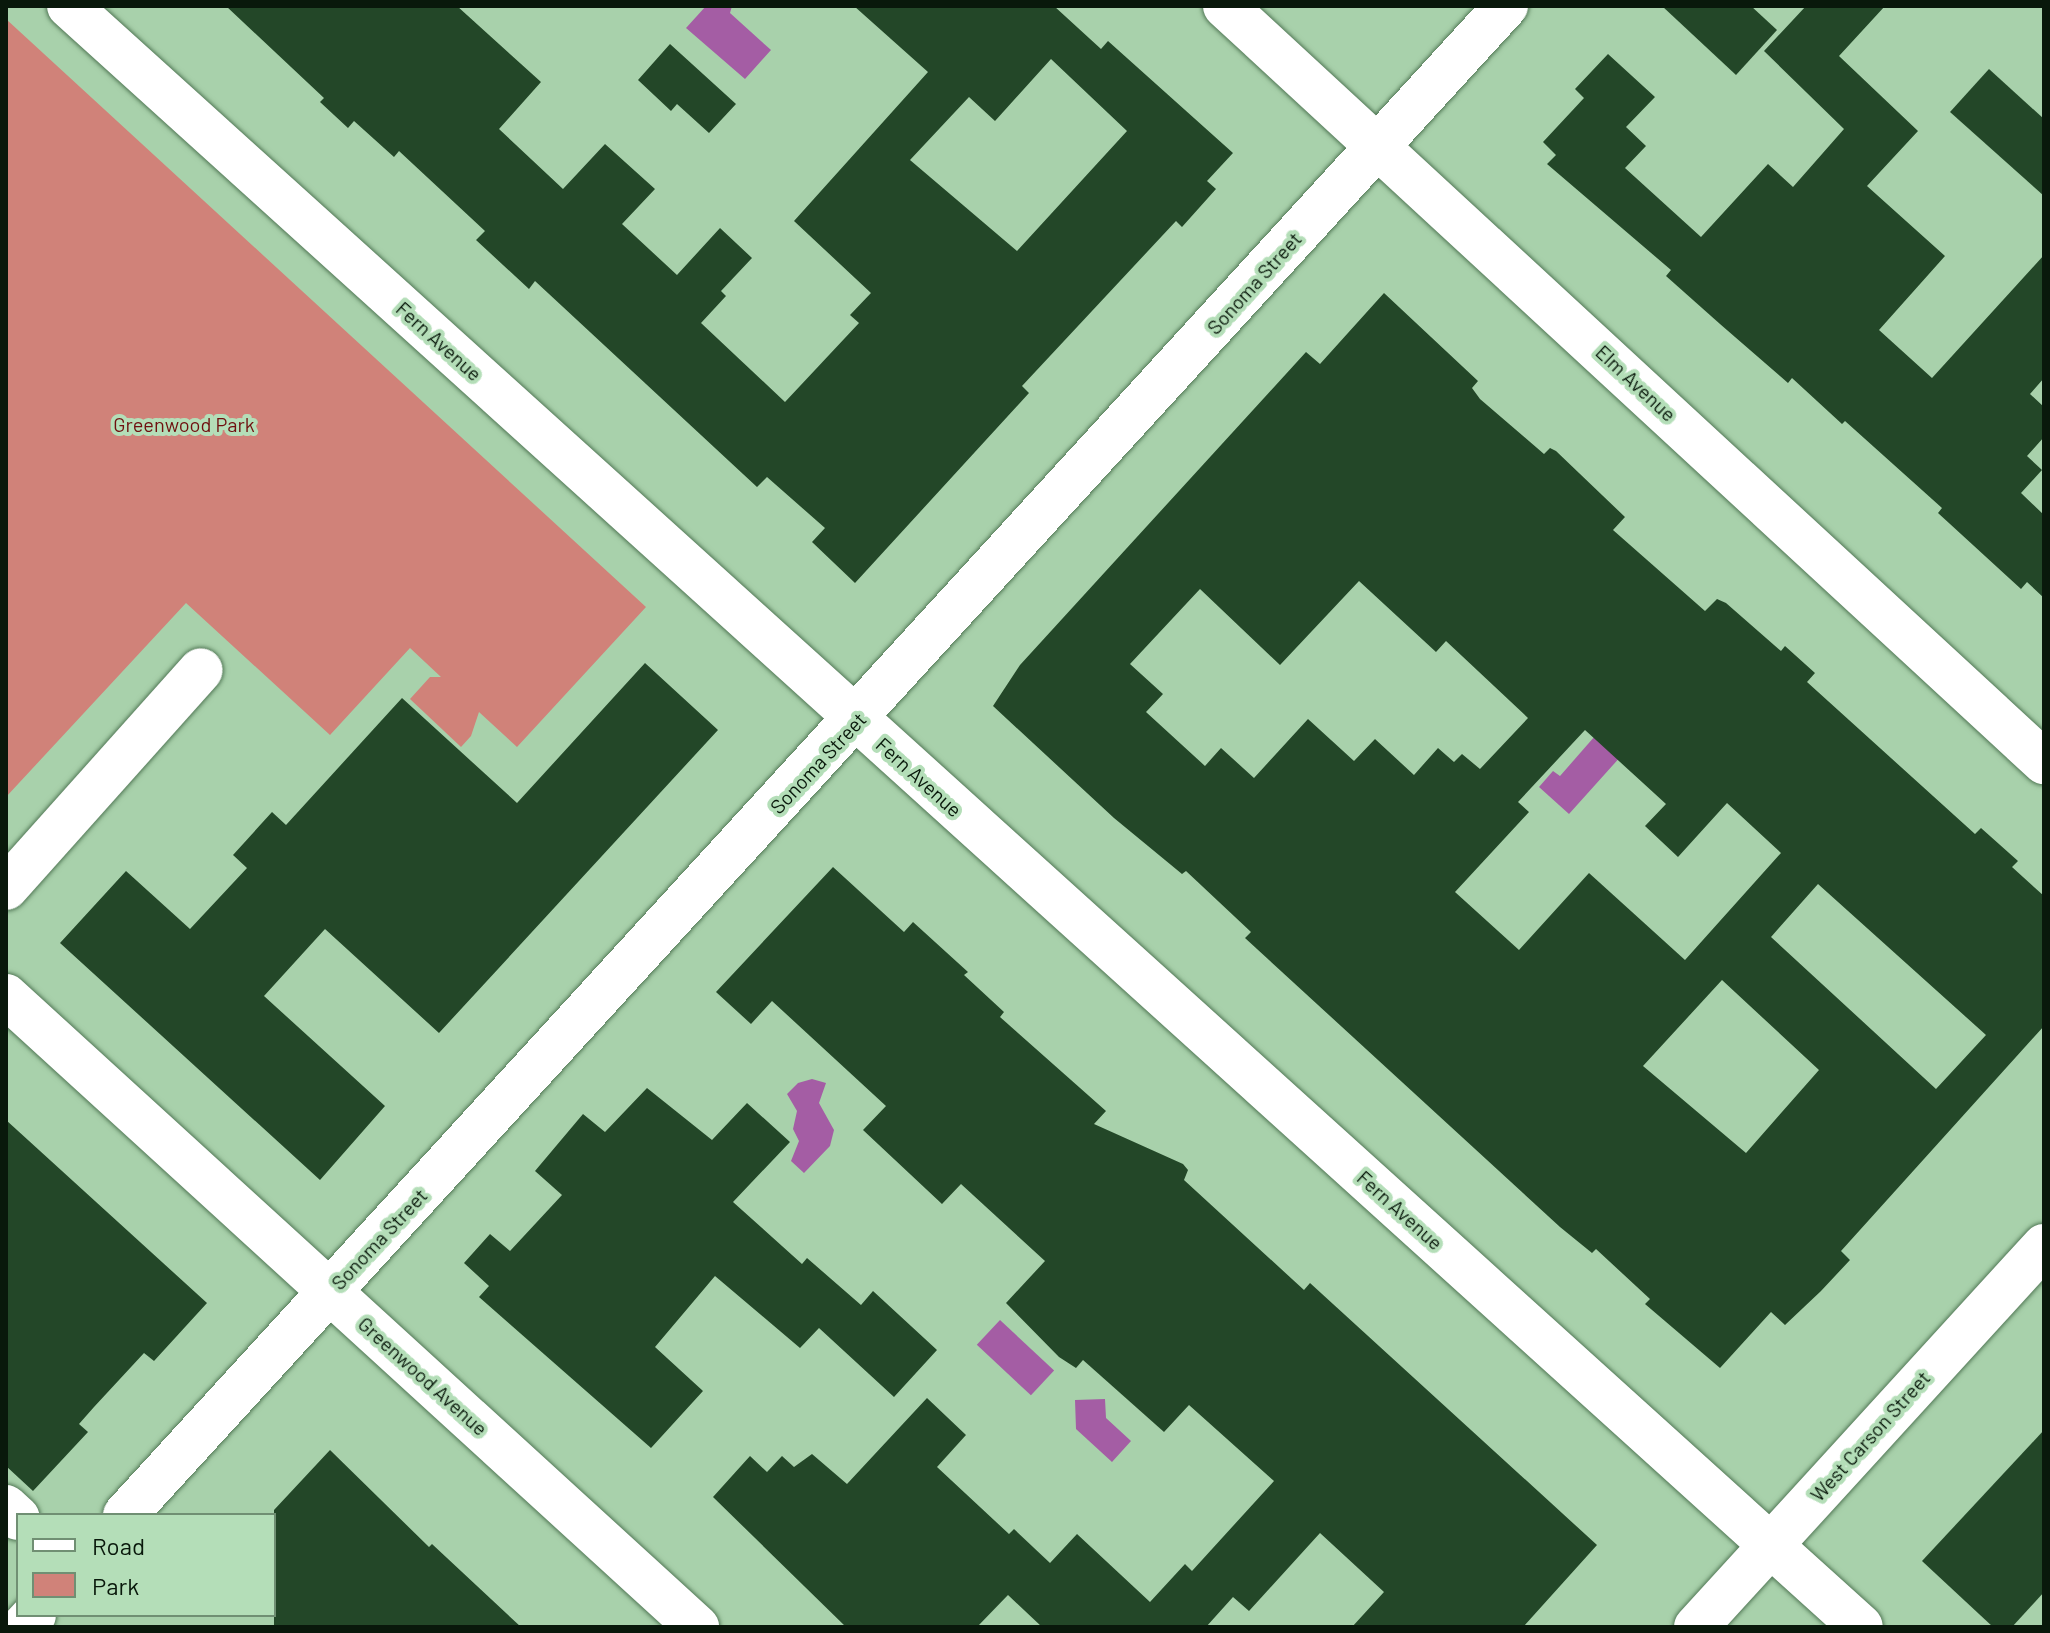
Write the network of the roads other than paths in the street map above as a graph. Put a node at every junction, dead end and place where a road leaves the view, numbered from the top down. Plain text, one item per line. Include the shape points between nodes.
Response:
1 (69, 6) edge
2 (1225, 6) edge
3 (1506, 6) edge
4 (1379, 145) junction
5 (201, 670) dead end
6 (857, 721) junction
7 (2044, 762) edge
8 (6, 888) edge
9 (6, 996) edge
10 (2044, 1246) edge
11 (331, 1292) junction
12 (127, 1513) edge
13 (1771, 1544) junction
14 (697, 1627) edge
15 (1696, 1627) edge
16 (1861, 1627) edge

1 - 6 street, Fern Avenue
2 - 4 street, Elm Avenue
3 - 4 street, Sonoma Street
4 - 6 street, Sonoma Street
4 - 7 street, Elm Avenue
5 - 8 street
6 - 11 street, Sonoma Street
6 - 13 street, Fern Avenue
9 - 11 street, Greenwood Avenue
10 - 13 street, West Carson Street
11 - 12 street, Sonoma Street
11 - 14 street, Greenwood Avenue
13 - 15 street, West Carson Street
13 - 16 street, Fern Avenue

